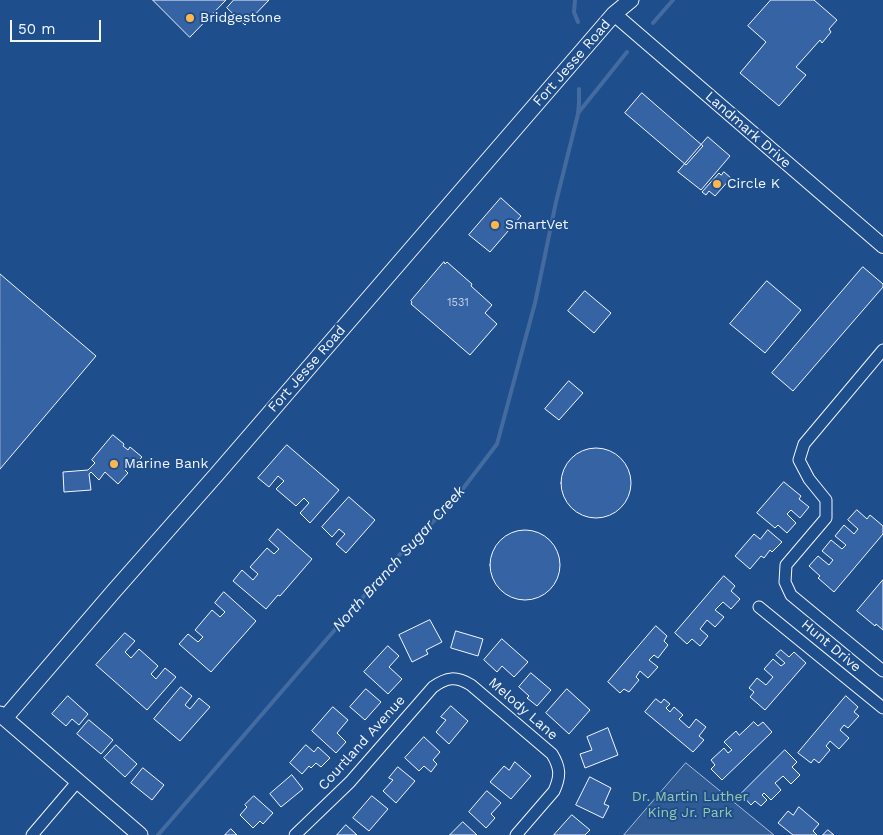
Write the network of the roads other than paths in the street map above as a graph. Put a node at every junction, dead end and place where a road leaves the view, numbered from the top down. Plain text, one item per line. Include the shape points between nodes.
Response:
1 (631, 0) edge
2 (617, 7) edge
3 (883, 246) edge
4 (883, 350) edge
5 (759, 606) dead end
6 (883, 672) edge
7 (455, 678) joint
8 (883, 708) edge
9 (2, 719) edge
10 (78, 781) junction
11 (139, 834) edge
12 (32, 835) edge
13 (295, 835) edge
14 (516, 835) edge

1 - 2 main road, Fort Jesse Road
2 - 3 street, Landmark Drive
2 - 9 main road, Fort Jesse Road
4 - 6 street via 804,444 798,460 826,500 826,518 786,565 785,582 791,595
5 - 8 street, Hunt Drive
7 - 13 street, Courtland Avenue via 433,686 350,782
7 - 14 street, Melody Lane via 471,684 552,754 557,763 558,783 554,791
9 - 10 main road
10 - 11 main road
10 - 12 street

